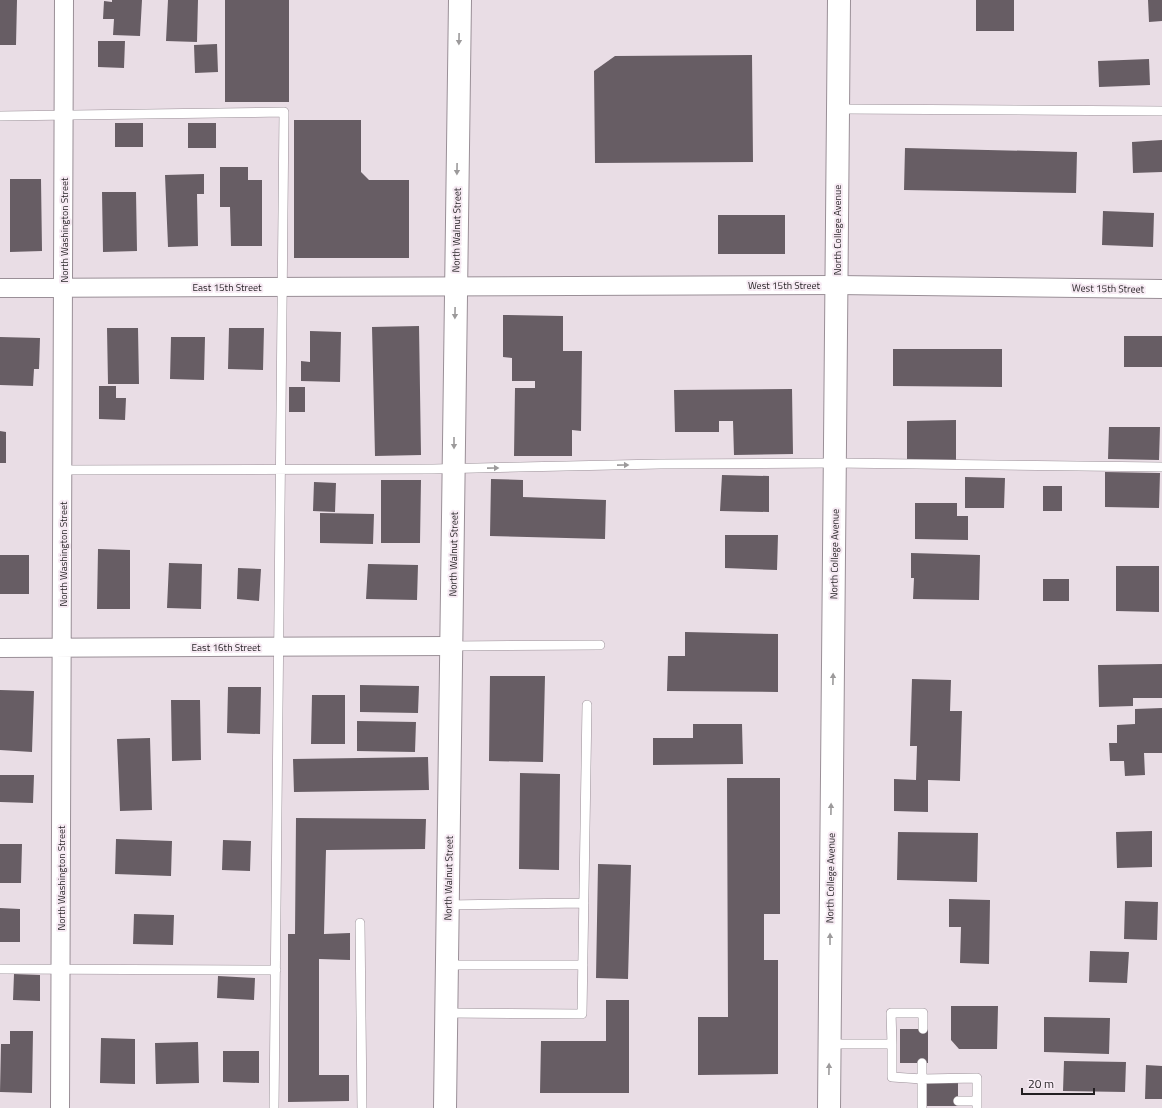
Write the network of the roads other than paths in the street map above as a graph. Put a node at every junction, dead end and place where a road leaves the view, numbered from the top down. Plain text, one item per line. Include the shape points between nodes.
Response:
1 (64, 0) edge
2 (460, 0) edge
3 (839, 0) edge
4 (838, 109) junction
5 (1162, 111) edge
6 (0, 116) edge
7 (64, 116) junction
8 (455, 285) junction
9 (837, 285) junction
10 (282, 286) junction
11 (64, 287) junction
12 (0, 288) edge
13 (1162, 289) edge
14 (835, 463) junction
15 (1162, 467) edge
16 (454, 469) junction
17 (63, 470) junction
18 (280, 470) junction
19 (600, 645) dead end
20 (451, 646) junction
21 (280, 647) junction
22 (0, 648) edge
23 (63, 648) junction
24 (587, 705) dead end
25 (584, 903) junction
26 (448, 905) junction
27 (360, 923) dead end
28 (447, 965) junction
29 (583, 965) junction
30 (0, 970) edge
31 (61, 970) junction
32 (276, 970) junction
33 (447, 1013) junction
34 (923, 1029) dead end
35 (829, 1044) junction
36 (892, 1044) junction
37 (922, 1063) dead end
38 (922, 1079) junction
39 (958, 1101) dead end
40 (923, 1103) edge
41 (977, 1104) edge
42 (60, 1108) edge
43 (274, 1108) edge
44 (362, 1108) edge
45 (445, 1108) edge
46 (829, 1108) edge

1 - 7 street, North Washington Street
2 -> 8 main road, North Walnut Street
3 - 4 main road, North College Avenue
4 - 5 lane
4 - 9 main road, North College Avenue
6 - 7 lane
7 - 10 lane via 284,112
7 - 11 street, North Washington Street
8 - 9 street, West 15th Street
8 - 10 street, East 15th Street
8 -> 16 main road, North Walnut Street
9 - 13 street, West 15th Street
9 - 14 main road, North College Avenue
10 - 11 street, East 15th Street
10 - 18 lane
11 - 12 street, East 15th Street
11 - 17 street, North Washington Street
14 - 15 lane
16 -> 14 lane
35 -> 14 main road, North College Avenue
16 - 18 lane
16 - 20 main road, North Walnut Street
17 - 18 lane
17 - 23 street, North Washington Street
18 - 21 lane
19 - 20 lane
20 - 21 street, East 16th Street
20 - 26 main road, North Walnut Street
21 - 23 street, East 16th Street
21 - 32 lane
22 - 23 street, East 16th Street
23 - 31 street, North Washington Street
24 - 25 lane
25 - 26 lane
25 - 29 lane
26 - 28 main road, North Walnut Street
27 - 44 lane
28 - 29 lane
28 - 33 main road, North Walnut Street
29 - 33 lane via 582,1014
30 - 31 lane
31 - 32 lane
31 - 42 street, North Washington Street
32 - 43 lane
33 - 45 main road, North Walnut Street
34 - 36 lane via 923,1013 891,1013
35 - 36 lane
46 -> 35 main road, North College Avenue
36 - 38 lane via 892,1077
37 - 38 lane
38 - 40 lane
38 - 41 lane via 977,1078
39 - 41 lane

